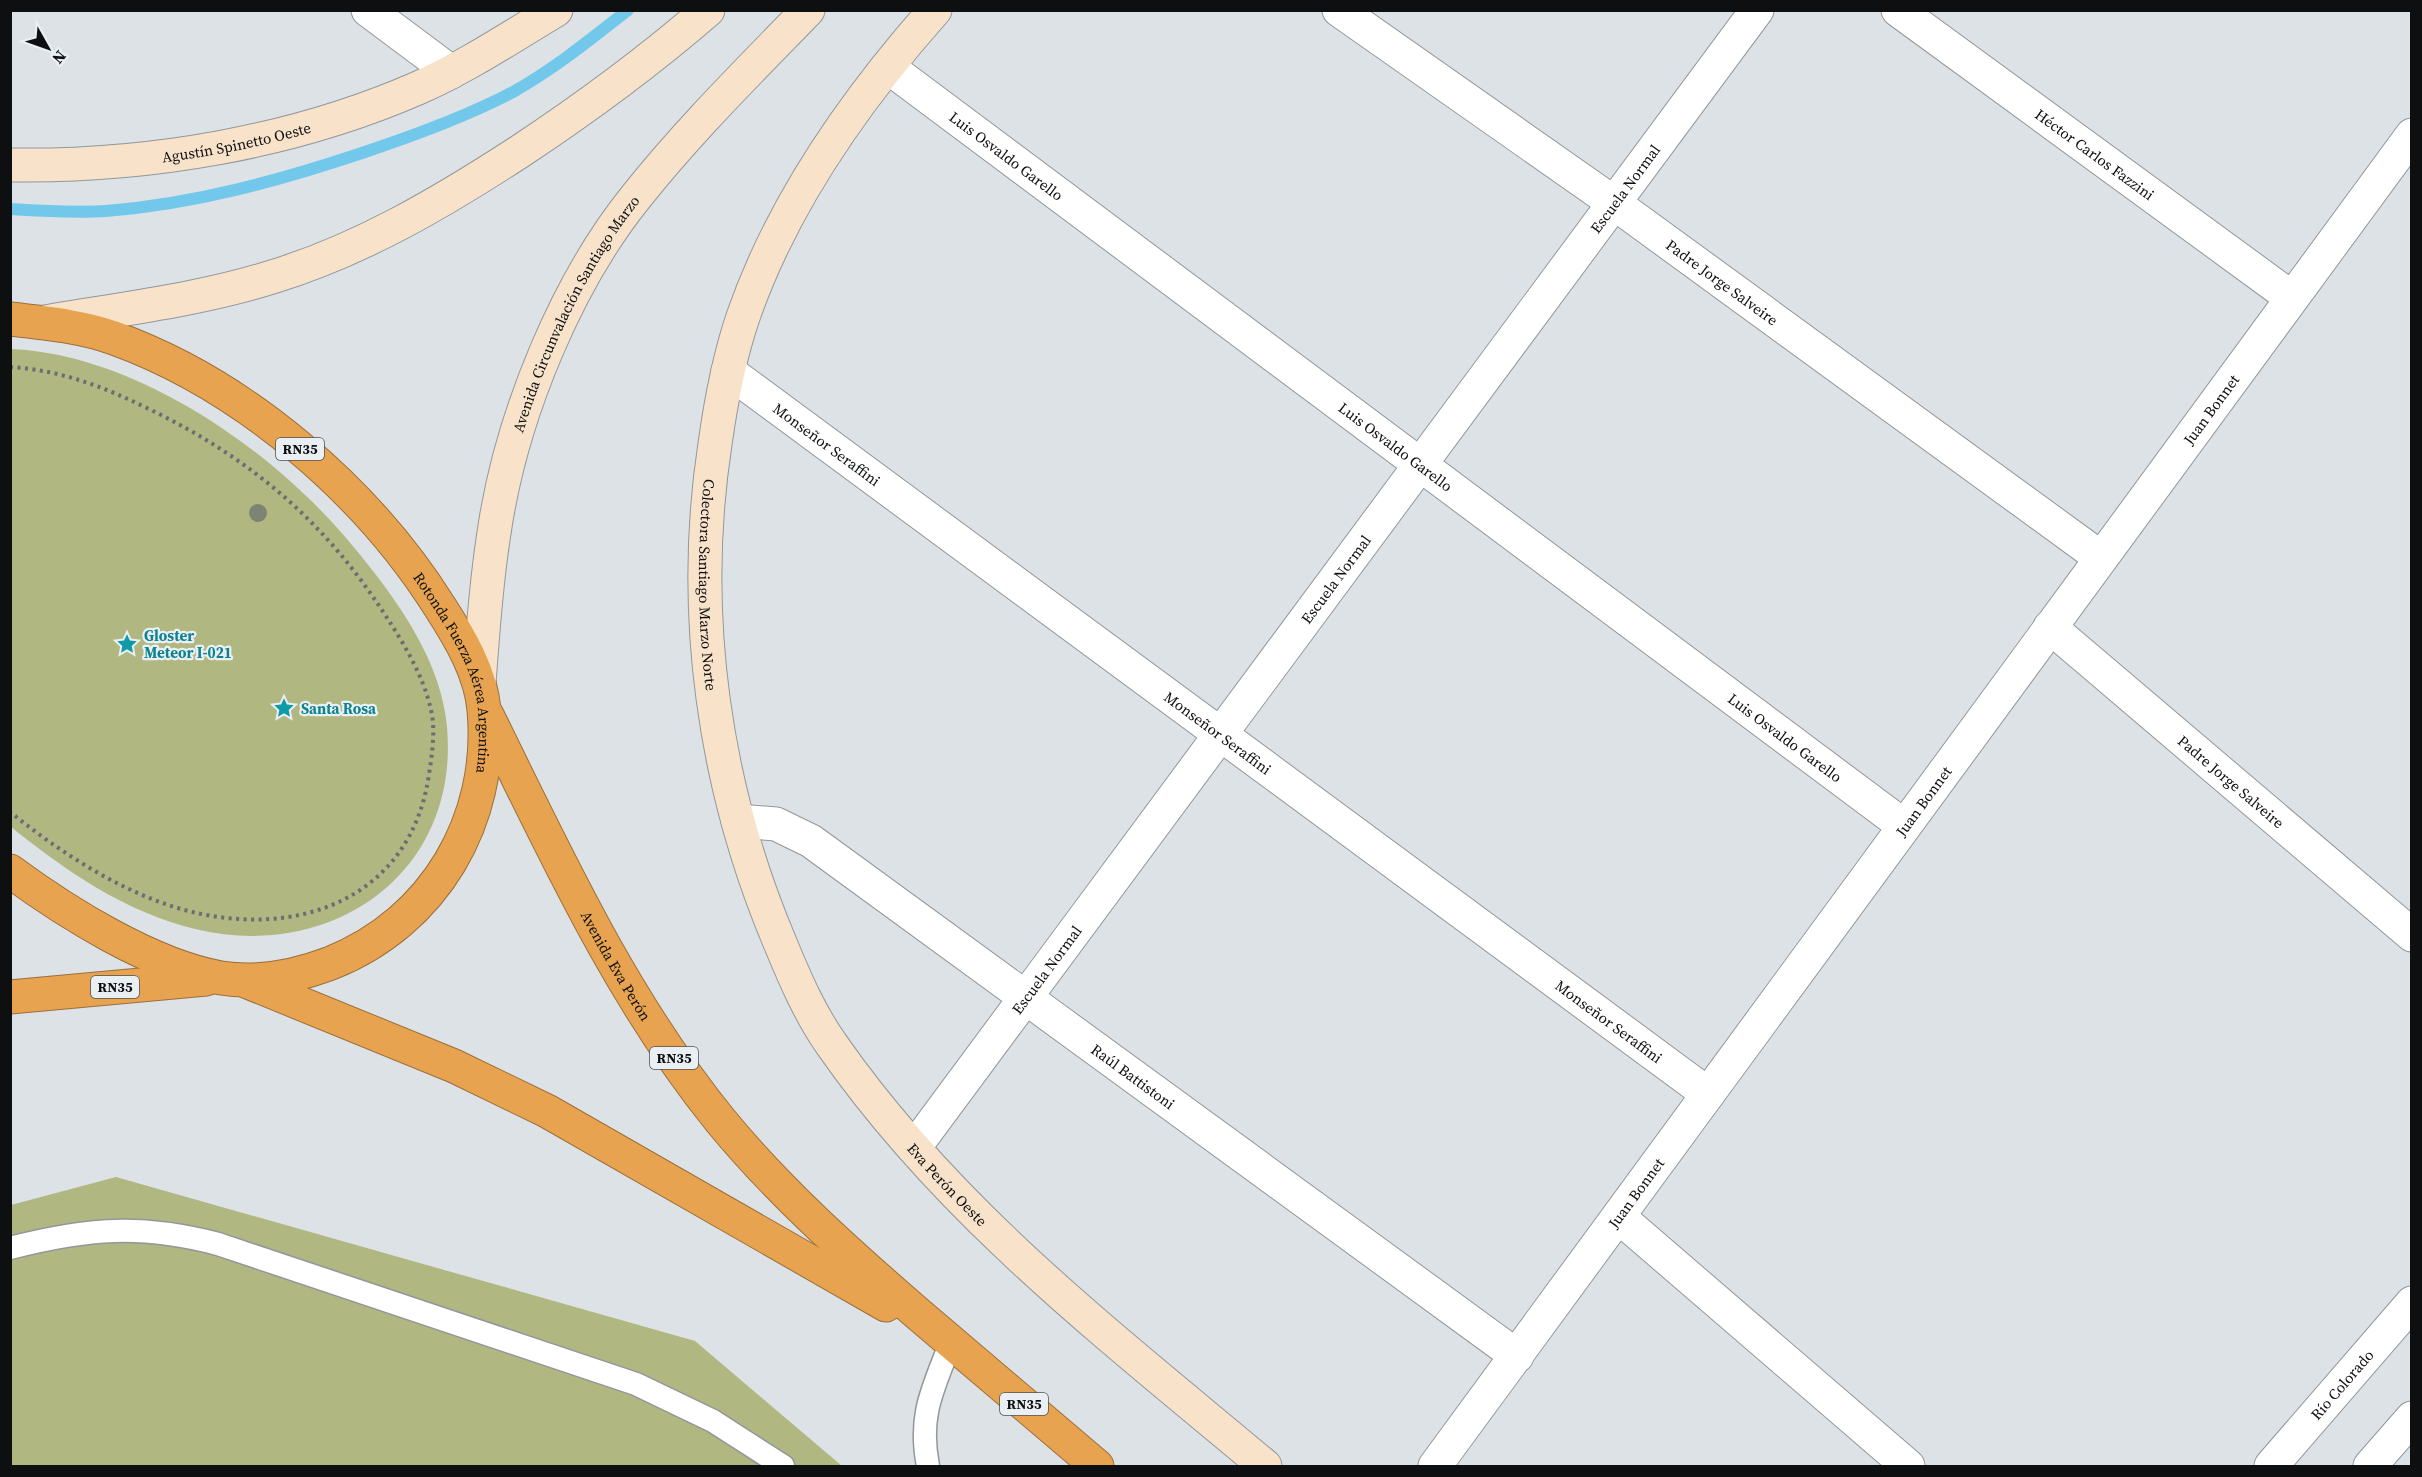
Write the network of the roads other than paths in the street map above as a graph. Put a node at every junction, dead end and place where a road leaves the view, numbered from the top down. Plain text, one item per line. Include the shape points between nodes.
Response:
1 (368, 10) edge
2 (556, 10) edge
3 (708, 10) edge
4 (808, 10) edge
5 (935, 10) edge
6 (1339, 10) edge
7 (1757, 10) edge
8 (1898, 10) edge
9 (888, 67) junction
10 (451, 72) junction
11 (2412, 135) edge
12 (10, 165) edge
13 (1614, 203) junction
14 (2292, 298) junction
15 (26, 320) edge
16 (728, 371) junction
17 (1421, 465) junction
18 (2102, 558) junction
19 (2050, 627) junction
20 (481, 696) junction
21 (1220, 734) junction
22 (738, 821) junction
23 (1904, 826) junction
24 (10, 871) edge
25 (2412, 935) edge
26 (232, 979) junction
27 (10, 997) edge
28 (1025, 998) junction
29 (1708, 1094) junction
30 (914, 1148) junction
31 (1619, 1217) junction
32 (10, 1248) edge
33 (2412, 1303) edge
34 (951, 1342) junction
35 (1517, 1356) junction
36 (2412, 1418) edge
37 (783, 1467) edge
38 (928, 1467) edge
39 (1097, 1467) edge
40 (1265, 1467) edge
41 (1435, 1467) edge
42 (1908, 1467) edge
43 (2271, 1467) edge
44 (2370, 1467) edge

1 - 10 street
2 - 10 street
3 - 15 street via 543,136 465,187 360,243 244,285 187,298
4 - 20 street, Avenida Circunvalación Santiago Marzo via 690,133 634,199 591,262 567,310 530,393 505,476 489,561
5 - 9 street, Colectora Santiago Marzo Norte
6 - 13 street, Padre Jorge Salveire
7 - 13 street, Escuela Normal
8 - 14 street, Héctor Carlos Fazzini
9 - 16 street, Colectora Santiago Marzo Norte via 831,146 781,231 743,318
9 - 17 street, Luis Osvaldo Garello
10 - 12 street, Agustín Spinetto Oeste via 350,114 239,142 119,162
11 - 14 street, Juan Bonnet
13 - 17 street, Escuela Normal
13 - 18 street, Padre Jorge Salveire
14 - 18 street, Juan Bonnet
15 - 20 highway, Rotonda Fuerza Aérea Argentina / RN35 via 78,328 150,353 214,388 284,435 356,501 428,589 465,650
16 - 21 street, Monseñor Seraffini
16 - 22 street, Colectora Santiago Marzo Norte via 711,472 706,629 717,726
17 - 21 street, Escuela Normal
17 - 23 street, Luis Osvaldo Garello
18 - 19 street, Juan Bonnet
19 - 23 street, Juan Bonnet
19 - 25 street, Padre Jorge Salveire
20 - 26 highway, Rotonda Fuerza Aérea Argentina / RN35 via 483,763 472,815 435,887 400,923 361,949 293,975
20 - 34 highway, Avenida Eva Perón / RN35 via 585,911 624,982 695,1086 772,1179
21 - 28 street, Escuela Normal
21 - 29 street, Monseñor Seraffini
22 - 28 street, Raúl Battistoni via 776,824 811,841
22 - 30 street, Eva Perón Oeste via 766,910 804,997 855,1078
23 - 29 street, Juan Bonnet
24 - 26 highway, Rotonda Fuerza Aérea Argentina / RN35 via 117,938 184,967
26 - 27 highway, RN35
26 - 34 highway, Avenida Eva Perón / RN35 via 454,1066 548,1111
28 - 30 street, Escuela Normal
28 - 35 street, Raúl Battistoni
29 - 31 street, Juan Bonnet
30 - 40 street, Eva Perón Oeste via 1029,1268
31 - 35 street, Juan Bonnet
31 - 42 street
32 - 37 lane via 65,1235 120,1230 172,1233 218,1244 636,1384 713,1421
33 - 43 street, Río Colorado
34 - 38 lane via 926,1408 924,1438
34 - 39 highway, Avenida Eva Perón / RN35
35 - 41 street, Juan Bonnet
36 - 44 street

